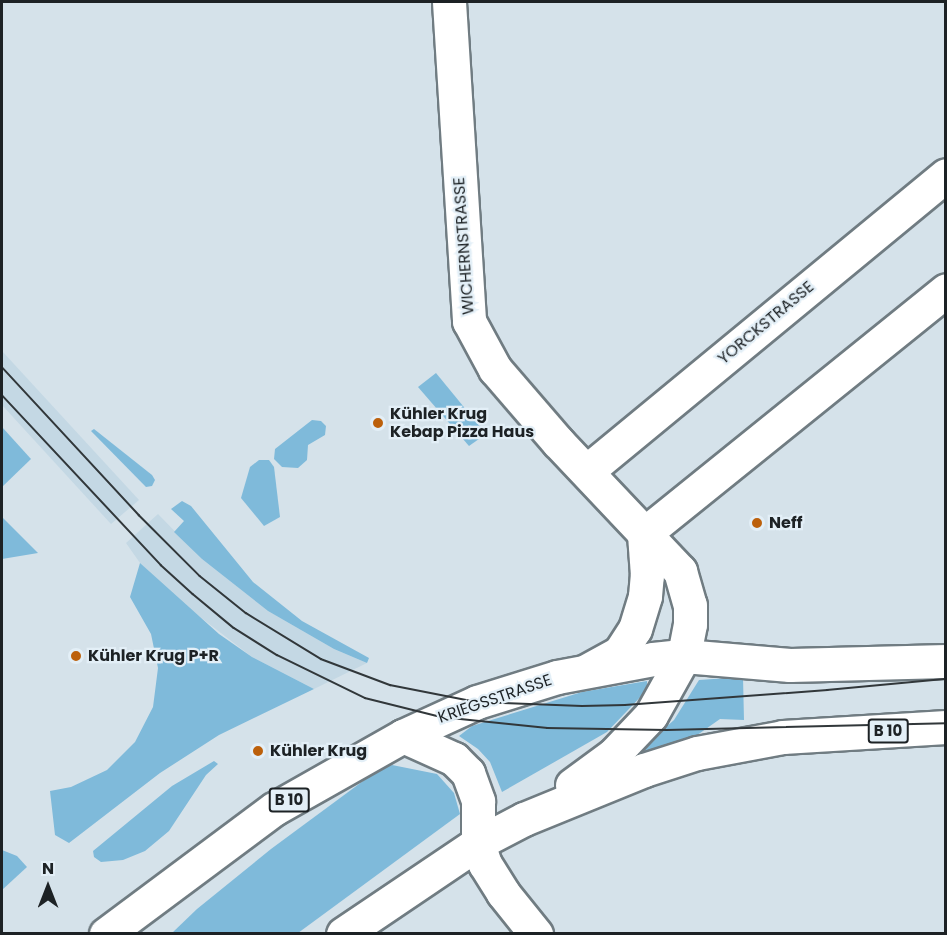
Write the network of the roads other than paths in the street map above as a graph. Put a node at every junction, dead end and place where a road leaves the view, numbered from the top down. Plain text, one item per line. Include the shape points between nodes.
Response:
1 (449, 2) edge
2 (945, 174) edge
3 (945, 290) edge
4 (587, 471) junction
5 (644, 534) junction
6 (684, 656) junction
7 (945, 661) edge
8 (588, 670) junction
9 (945, 727) edge
10 (403, 736) junction
11 (524, 819) junction
12 (478, 843) junction
13 (106, 933) edge
14 (343, 933) edge
15 (536, 933) edge

1 - 4 main road, WICHERNSTRASSE via 469,321 495,369
2 - 4 main road, YORCKSTRASSE
3 - 5 main road
4 - 5 main road, WICHERNSTRASSE
5 - 6 main road, WICHERNSTRASSE via 674,563 683,578 690,605
5 - 8 main road via 645,596 634,629 613,659
6 - 7 main road, KRIEGSSTRASSE / B 10 via 790,665
6 - 8 main road, KRIEGSSTRASSE / B 10
6 - 11 main road, WICHERNSTRASSE via 651,715 613,755
8 - 10 main road, KRIEGSSTRASSE / B 10 via 477,702
9 - 11 main road, B 10 via 783,737 697,753 633,774
10 - 12 main road via 454,759 468,773 478,801
10 - 13 main road, KRIEGSSTRASSE / B 10 via 274,808
11 - 12 main road, B 10
12 - 14 main road, B 10
12 - 15 main road via 485,864 503,893

